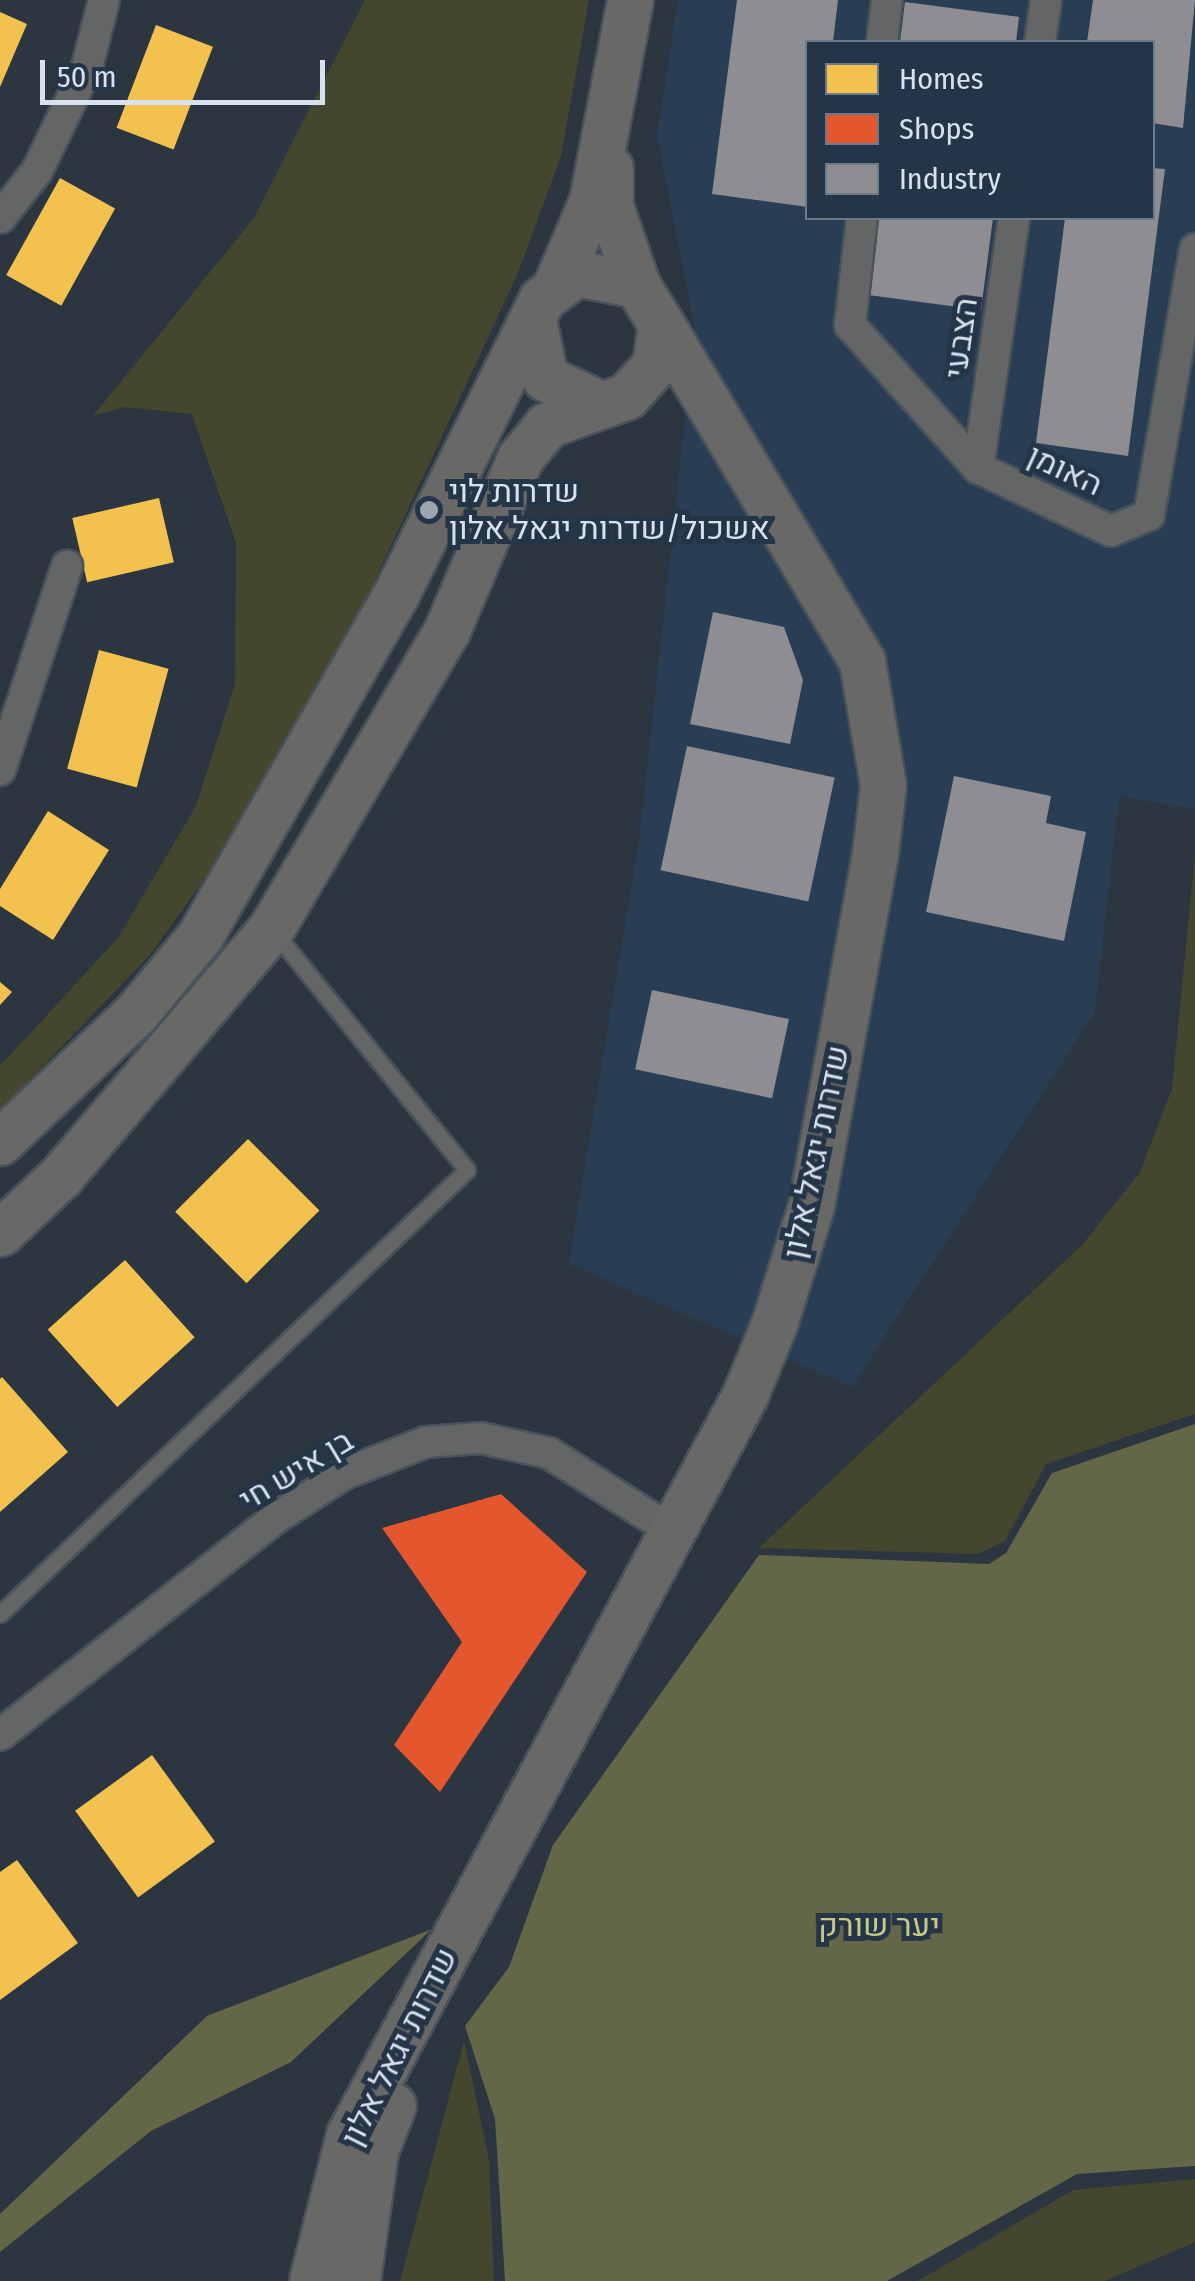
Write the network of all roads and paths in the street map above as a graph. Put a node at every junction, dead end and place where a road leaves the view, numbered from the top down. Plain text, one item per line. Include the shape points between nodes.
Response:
1 (104, 0) edge
2 (630, 0) edge
3 (887, 0) edge
4 (1046, 0) edge
5 (882, 40) edge
6 (1040, 40) edge
7 (609, 121) junction
8 (0, 218) edge
9 (862, 220) edge
10 (1014, 220) edge
11 (1195, 249) edge
12 (637, 285) junction
13 (545, 301) junction
14 (660, 324) junction
15 (613, 399) junction
16 (739, 453) junction
17 (978, 468) junction
18 (67, 566) dead end
19 (12, 698) edge
20 (0, 770) edge
21 (272, 929) junction
22 (0, 1142) edge
23 (0, 1233) edge
24 (669, 1529) junction
25 (0, 1614) edge
26 (0, 1736) edge
27 (460, 1930) junction
28 (312, 2281) edge
29 (358, 2281) edge

1 - 8 street via 87,67 38,171
2 - 7 main road
3 - 5 street
4 - 6 street
7 - 12 main road via 610,206
7 - 13 main road via 592,202
9 - 17 street, האומן via 850,325
10 - 17 street, הצבעי
11 - 17 street, האומן via 1149,516 1112,531
12 - 13 main road via 597,271
12 - 14 main road
13 - 15 main road via 530,341 545,378
13 - 22 main road via 394,596 200,936 136,1012
14 - 15 main road via 655,366
14 - 16 main road, שדרות יגאל אלון
15 - 16 main road
15 - 21 main road via 547,425 520,458 438,646
16 - 24 main road, שדרות יגאל אלון via 862,661 883,784 811,1206 745,1395
18 - 19 street
19 - 20 street
21 - 23 main road via 62,1176
21 - 25 lane via 467,1170
24 - 26 street, בן איש חי via 549,1453 481,1438 426,1442 344,1474 276,1518
24 - 27 main road, שדרות יגאל אלון
27 - 28 main road, שדרות יגאל אלון via 349,2136
27 - 29 main road, שדרות יגאל אלון via 375,2151

